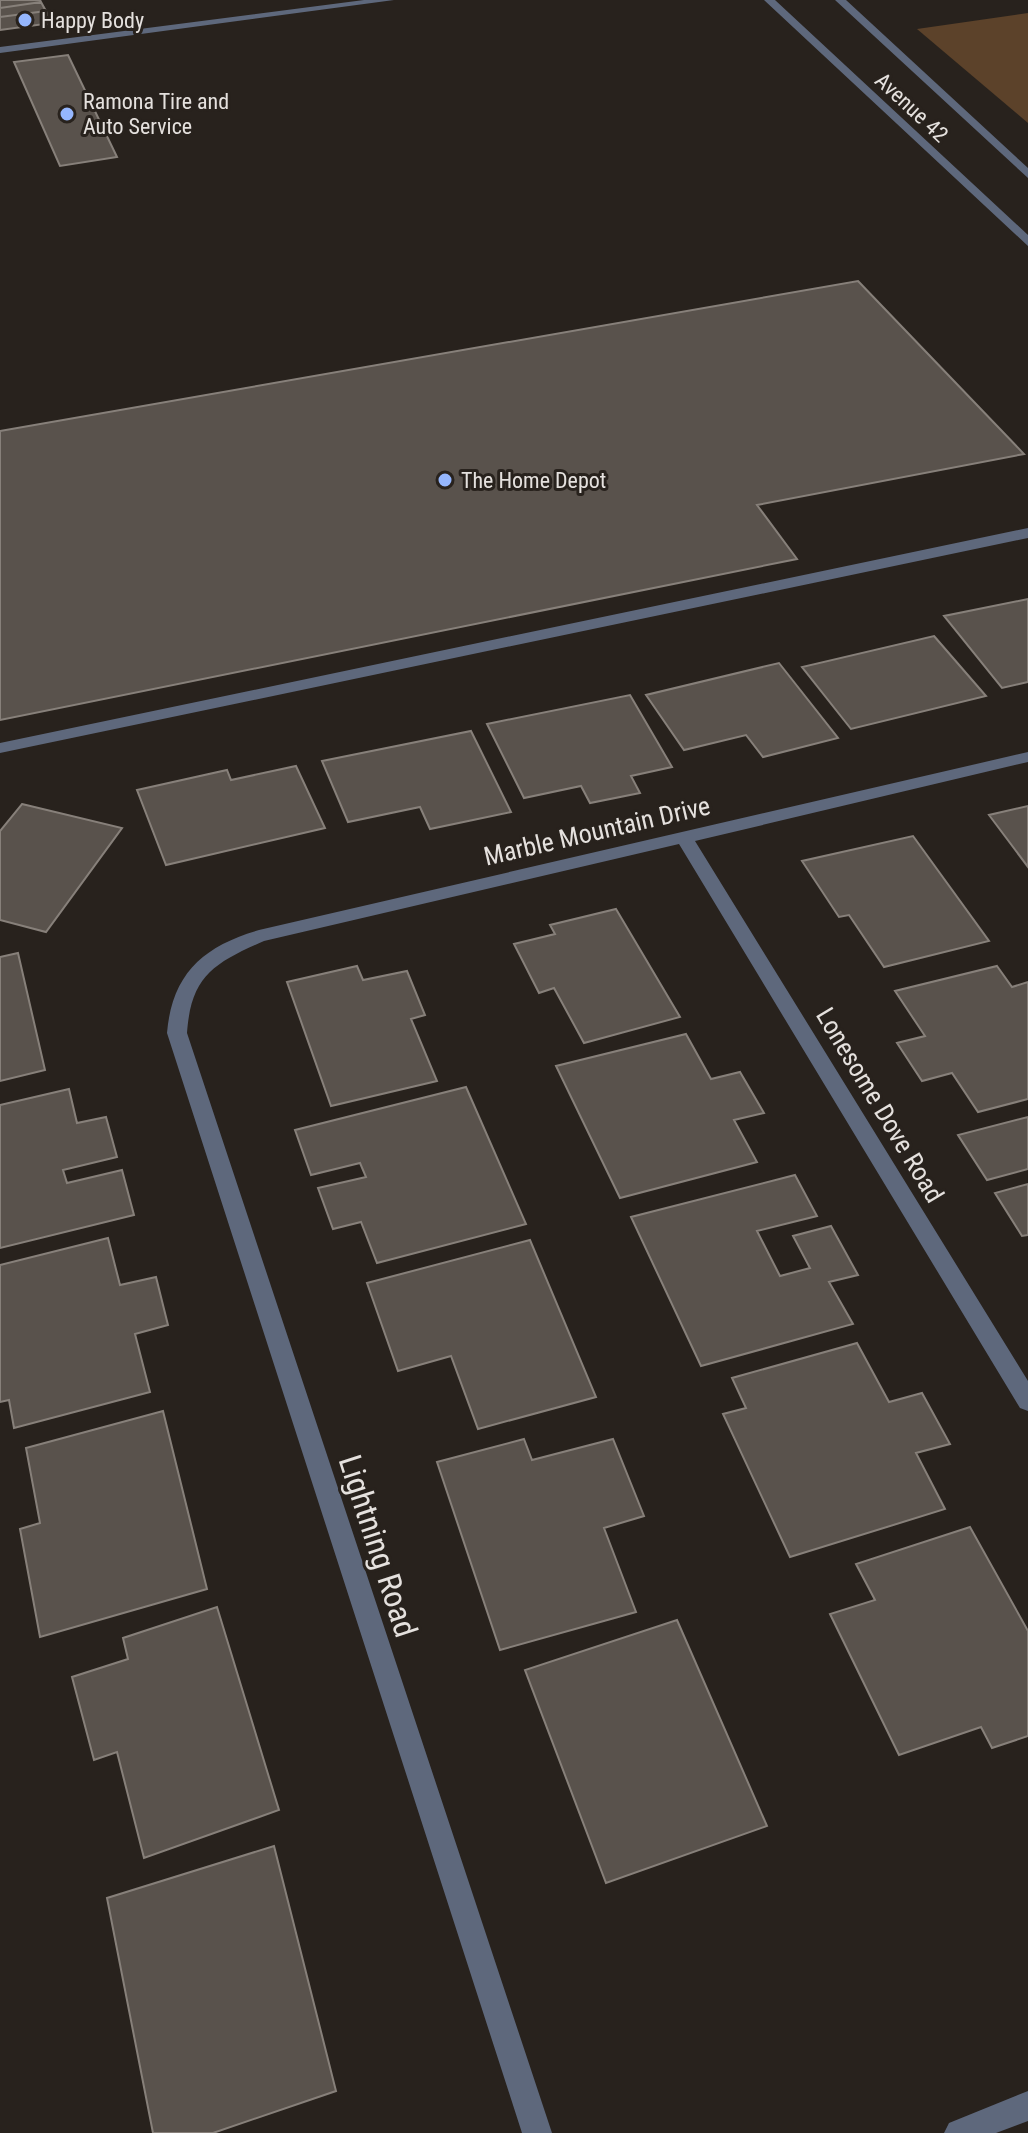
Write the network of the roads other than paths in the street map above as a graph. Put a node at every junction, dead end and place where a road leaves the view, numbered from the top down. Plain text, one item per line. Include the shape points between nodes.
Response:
1 (389, 0) edge
2 (769, 0) edge
3 (840, 0) edge
4 (0, 50) edge
5 (1028, 174) edge
6 (1028, 217) edge
7 (1002, 219) junction
8 (1028, 242) edge
9 (1028, 533) edge
10 (0, 748) edge
11 (1028, 757) edge
12 (684, 838) junction
13 (188, 979) joint
14 (1028, 1401) edge
15 (1028, 2106) edge
16 (537, 2133) edge
17 (959, 2133) edge

1 - 4 street
2 - 7 street, Avenue 42
3 - 5 street, Avenue 42
6 - 7 street
7 - 8 street, Avenue 42
9 - 10 street
11 - 12 street, Marble Mountain Drive
12 - 13 street, Marble Mountain Drive via 259,936 219,953
12 - 14 street, Lonesome Dove Road
13 - 16 street, Lightning Road via 177,1006 177,1033
15 - 17 street

